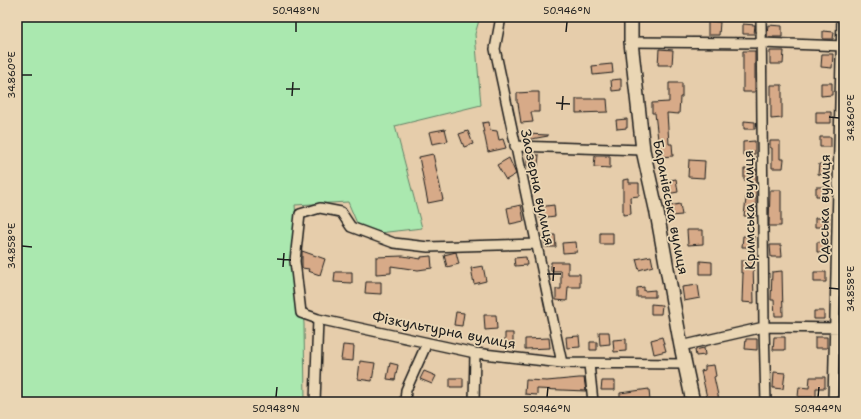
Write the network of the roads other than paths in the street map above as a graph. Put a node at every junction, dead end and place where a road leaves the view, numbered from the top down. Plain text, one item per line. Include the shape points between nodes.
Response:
1 (501, 17) edge
2 (630, 17) edge
3 (761, 17) edge
4 (842, 17) edge
5 (631, 42) junction
6 (761, 43) junction
7 (843, 46) edge
8 (515, 146) junction
9 (643, 150) junction
10 (536, 244) junction
11 (318, 319) junction
12 (764, 327) junction
13 (840, 328) edge
14 (427, 343) junction
15 (681, 346) junction
16 (475, 353) junction
17 (562, 363) junction
18 (589, 364) junction
19 (685, 364) junction
20 (315, 402) edge
21 (405, 402) edge
22 (474, 402) edge
23 (593, 402) edge
24 (693, 402) edge
25 (766, 402) edge
26 (833, 402) edge

1 - 8 street, Заозерна вулиця via 495,49
2 - 5 main road, Баранівська вулиця
3 - 6 street, Кримська вулиця
4 - 7 street, Одеська вулиця
5 - 6 street
5 - 9 main road, Баранівська вулиця
6 - 7 street
6 - 12 street, Кримська вулиця
7 - 13 street, Одеська вулиця
8 - 9 street
8 - 10 street, Заозерна вулиця
9 - 15 main road, Баранівська вулиця
10 - 11 street, Фізкультурна вулиця via 428,247 401,244 376,238 351,227 341,212 320,208 300,214 295,261 301,313
10 - 17 street, Заозерна вулиця
11 - 14 street, Фізкультурна вулиця
11 - 20 street
12 - 13 street
12 - 15 street
12 - 25 street, Кримська вулиця
13 - 26 street, Одеська вулиця
14 - 16 street, Фізкультурна вулиця
14 - 21 street via 406,390
15 - 19 main road, Баранівська вулиця
16 - 17 street, Фізкультурна вулиця
16 - 22 street
17 - 18 street, Фізкультурна вулиця
18 - 19 street, Фізкультурна вулиця
18 - 23 street
19 - 24 main road, Баранівська вулиця

